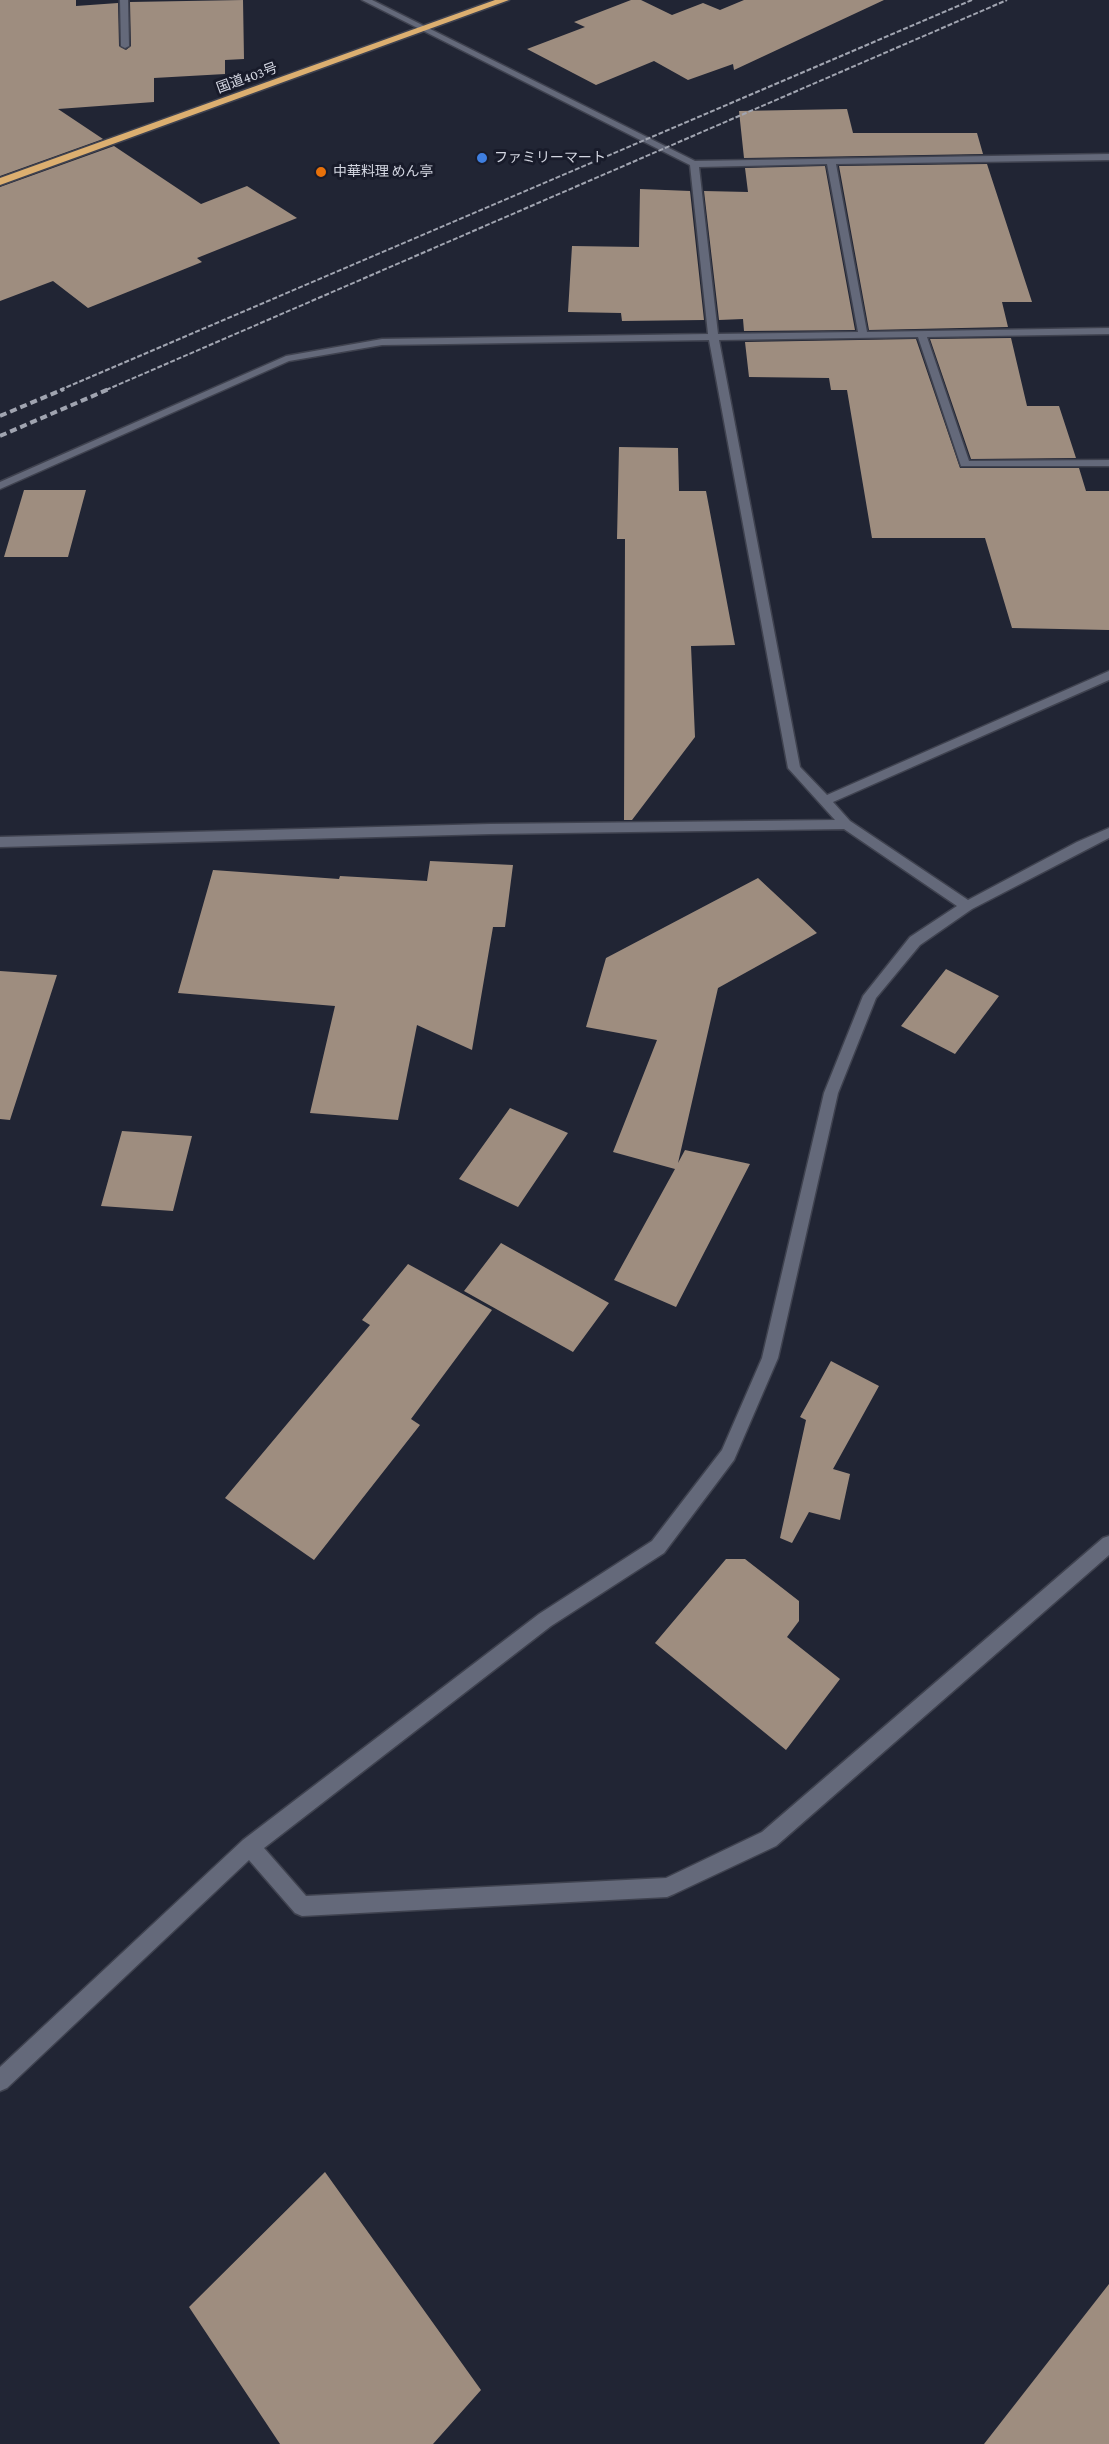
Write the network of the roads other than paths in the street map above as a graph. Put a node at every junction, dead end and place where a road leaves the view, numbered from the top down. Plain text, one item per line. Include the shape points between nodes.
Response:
1 (124, 0) edge
2 (366, 0) edge
3 (504, 0) edge
4 (426, 29) junction
5 (125, 46) dead end
6 (1109, 157) edge
7 (831, 161) junction
8 (694, 164) junction
9 (0, 182) edge
10 (1109, 331) edge
11 (862, 334) junction
12 (713, 335) junction
13 (922, 335) junction
14 (1109, 463) edge
15 (0, 486) edge
16 (1109, 675) edge
17 (825, 801) junction
18 (846, 824) junction
19 (1109, 833) edge
20 (0, 842) edge
21 (967, 906) junction
22 (1109, 1544) edge
23 (250, 1847) junction
24 (0, 2081) edge

1 - 5 street
2 - 4 street
3 - 4 highway, 国道403号
4 - 8 street
4 - 9 highway, 国道403号
6 - 7 street
7 - 8 street
7 - 11 street
8 - 12 street
10 - 13 street
11 - 12 street
11 - 13 street
12 - 15 street via 382,342 286,359
12 - 17 street via 794,768
13 - 14 street via 965,464
16 - 17 street
17 - 18 street
18 - 20 street
18 - 21 street
19 - 21 street via 1081,844
21 - 23 street via 915,941 870,996 831,1093 770,1358 728,1455 658,1547 544,1620
22 - 23 street via 769,1839 666,1887 302,1906
23 - 24 street

